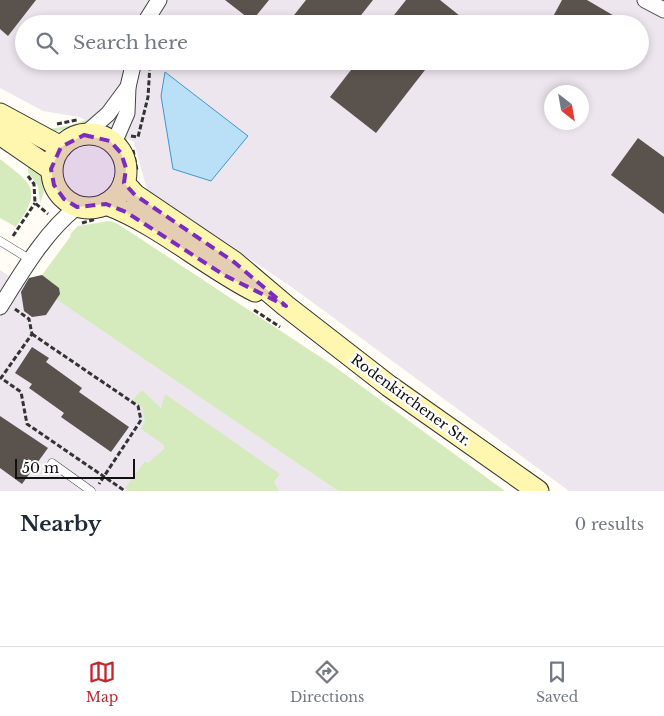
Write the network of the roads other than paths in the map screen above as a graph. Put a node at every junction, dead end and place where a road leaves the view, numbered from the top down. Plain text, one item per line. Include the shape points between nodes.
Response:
1 (159, 0) edge
2 (645, 0) edge
3 (664, 10) edge
4 (150, 15) edge
5 (132, 70) edge
6 (128, 87) junction
7 (0, 114) edge
8 (81, 127) junction
9 (0, 134) edge
10 (123, 136) junction
11 (35, 145) junction
12 (60, 147) junction
13 (51, 169) junction
14 (130, 189) junction
15 (77, 207) junction
16 (103, 211) junction
17 (3, 243) edge
18 (31, 260) junction
19 (286, 306) junction
20 (0, 307) edge
21 (52, 463) dead end
22 (91, 491) edge
23 (538, 491) edge

1 - 4 street
2 - 3 street
5 - 6 street
6 - 8 street via 108,114
6 - 10 street
7 - 11 main road
8 - 10 main road via 98,135
8 - 12 main road
9 - 11 main road
10 - 14 main road
11 - 12 main road
11 - 13 main road
12 - 13 main road
13 - 15 main road via 54,185 64,199
14 - 16 main road via 118,195
14 - 19 main road via 234,262
15 - 16 main road
15 - 18 street via 59,223
16 - 19 main road via 126,212 224,275
17 - 18 lane
18 - 20 street
19 - 23 main road, Rodenkirchener Str. via 389,386
21 - 22 lane

